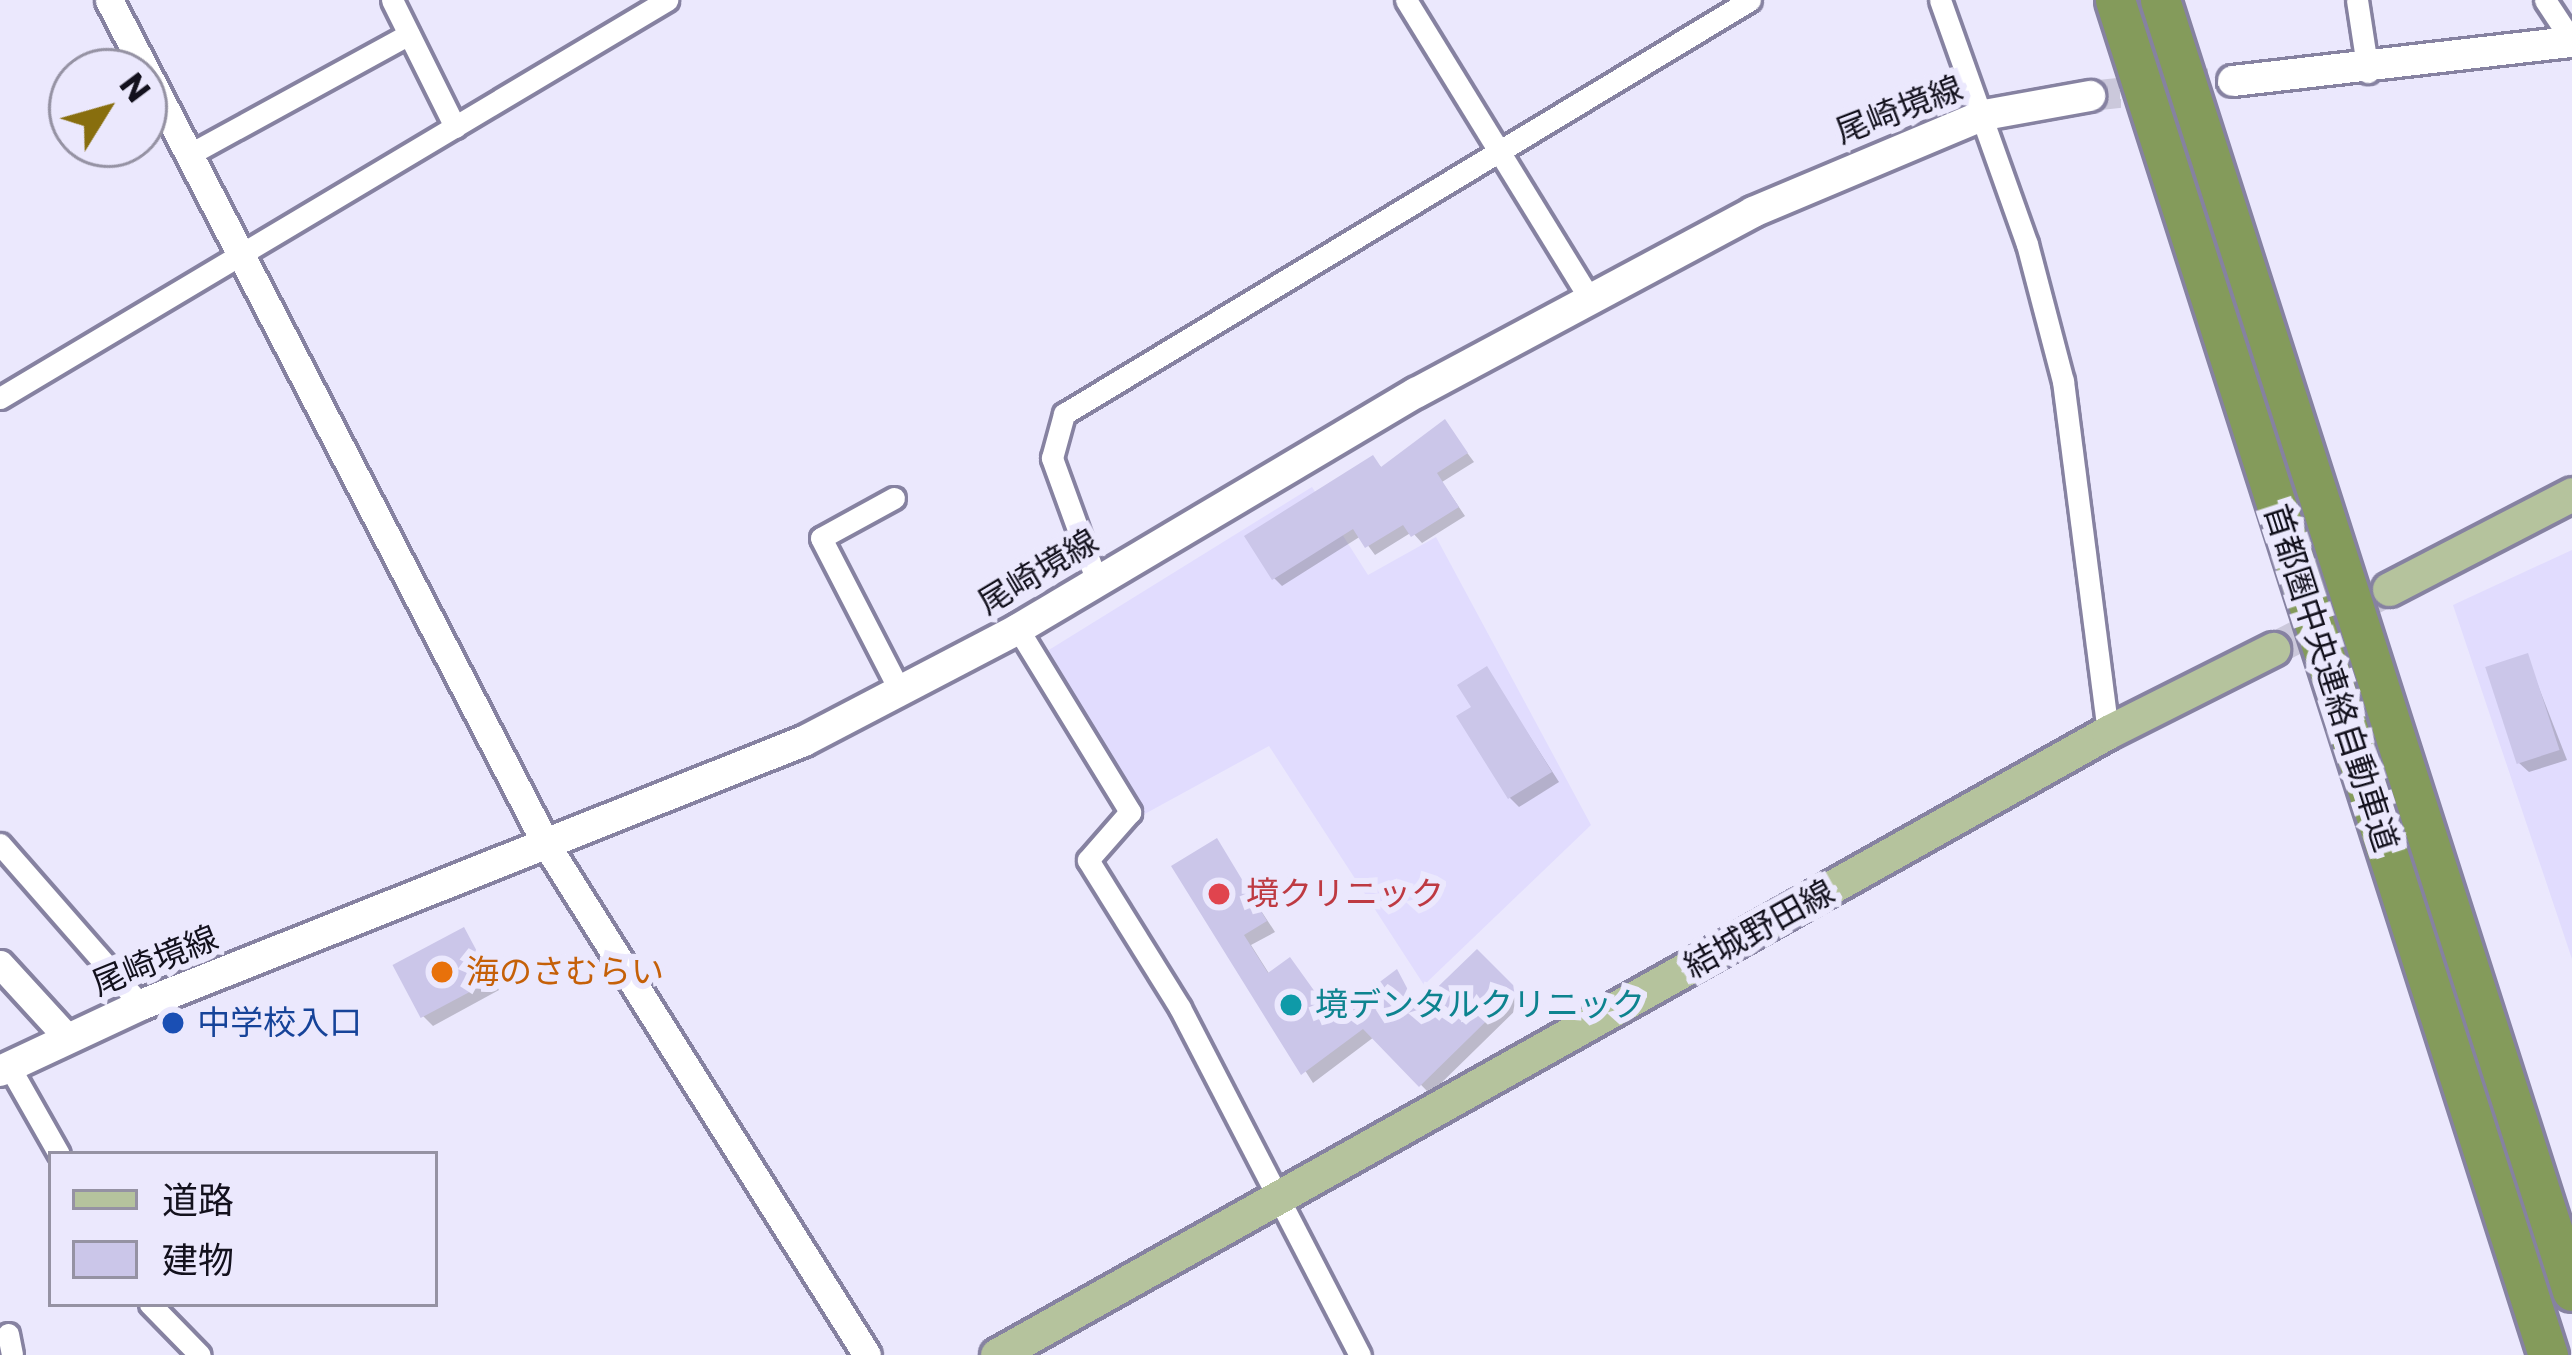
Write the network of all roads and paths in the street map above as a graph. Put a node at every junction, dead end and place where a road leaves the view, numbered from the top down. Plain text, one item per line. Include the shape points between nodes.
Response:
1 (392, 0) edge
2 (668, 0) edge
3 (1406, 0) edge
4 (1750, 0) edge
5 (1940, 0) edge
6 (2115, 0) edge
7 (2160, 0) edge
8 (2357, 0) edge
9 (2546, 0) edge
10 (110, 1) edge
11 (409, 34) junction
12 (2572, 42) edge
13 (2368, 71) junction
14 (2233, 81) tunnel mouth
15 (2090, 96) tunnel mouth
16 (1984, 115) junction
17 (455, 127) junction
18 (191, 153) junction
19 (1505, 154) junction
20 (244, 252) junction
21 (1589, 297) junction
22 (0, 398) edge
23 (2572, 494) edge
24 (895, 498) dead end
25 (1096, 579) junction
26 (2390, 589) tunnel mouth
27 (1018, 628) junction
28 (2273, 650) tunnel mouth
29 (901, 693) junction
30 (2108, 732) junction
31 (0, 844) edge
32 (547, 844) junction
33 (0, 964) edge
34 (141, 1005) junction
35 (66, 1036) junction
36 (4, 1068) edge
37 (57, 1151) edge
38 (1276, 1202) junction
39 (2572, 1291) edge
40 (153, 1307) edge
41 (200, 1355) edge
42 (867, 1355) edge
43 (998, 1355) edge
44 (1360, 1355) edge
45 (2548, 1355) edge

1 - 11 street
2 - 17 street
3 - 19 street
4 - 19 street
5 - 16 street
6 - 45 highway, 首都圏中央連絡自動車道
7 - 39 highway, 首都圏中央連絡自動車道
8 - 13 street
9 - 12 street
10 - 18 street
11 - 17 street
11 - 18 street
12 - 13 main road
13 - 14 main road
15 - 16 main road, 尾崎境線
16 - 21 main road, 尾崎境線 via 1835,172
16 - 30 street via 2063,381
17 - 20 street
18 - 20 street
19 - 21 street
19 - 25 street via 1064,414 1052,458
20 - 22 street
20 - 32 street
21 - 25 main road, 尾崎境線
23 - 26 main road
24 - 29 street via 821,538
25 - 27 main road, 尾崎境線
27 - 29 main road, 尾崎境線
27 - 38 street via 1130,812 1088,860 1180,1008
28 - 30 main road, 結城野田線
29 - 32 main road, 尾崎境線 via 736,771
30 - 38 main road, 結城野田線
31 - 34 street
32 - 34 main road, 尾崎境線
32 - 42 street
33 - 35 street
34 - 35 main road, 尾崎境線
35 - 36 main road, 尾崎境線
36 - 37 street
38 - 43 main road, 結城野田線
38 - 44 street
40 - 41 street

